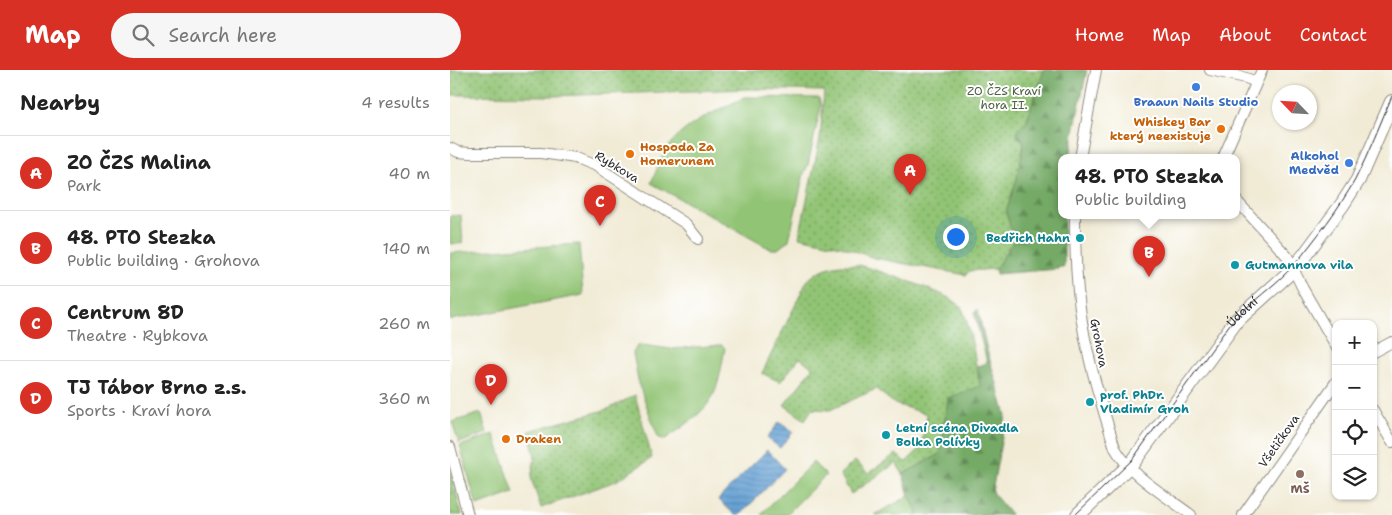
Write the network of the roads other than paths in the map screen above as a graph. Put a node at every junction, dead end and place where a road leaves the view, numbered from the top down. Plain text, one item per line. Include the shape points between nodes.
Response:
1 (1096, 70) edge
2 (1210, 70) edge
3 (1262, 70) edge
4 (1256, 82) junction
5 (1392, 102) edge
6 (450, 148) edge
7 (1081, 154) edge
8 (1225, 154) edge
9 (1240, 204) edge
10 (1075, 219) edge
11 (698, 239) dead end
12 (1294, 269) junction
13 (1332, 339) edge
14 (1392, 342) edge
15 (1377, 350) edge
16 (1332, 388) edge
17 (1377, 417) edge
18 (1392, 442) edge
19 (450, 448) edge
20 (1129, 466) junction
21 (468, 515) edge
22 (1078, 515) edge
23 (1191, 515) edge
24 (1243, 515) edge

1 - 7 street
2 - 4 street
3 - 4 street
4 - 8 street
5 - 12 street, Údolní via 1353,187
6 - 11 street, Rybkova via 470,153 542,153 576,158 596,166 686,224
9 - 12 street via 1287,256
10 - 20 street, Grohova via 1082,322 1093,376 1115,448
12 - 13 street
12 - 20 street, Údolní via 1232,326
14 - 15 street
16 - 24 street, Všetičkova
17 - 18 street
19 - 21 street
20 - 22 street, Údolní
20 - 23 street

